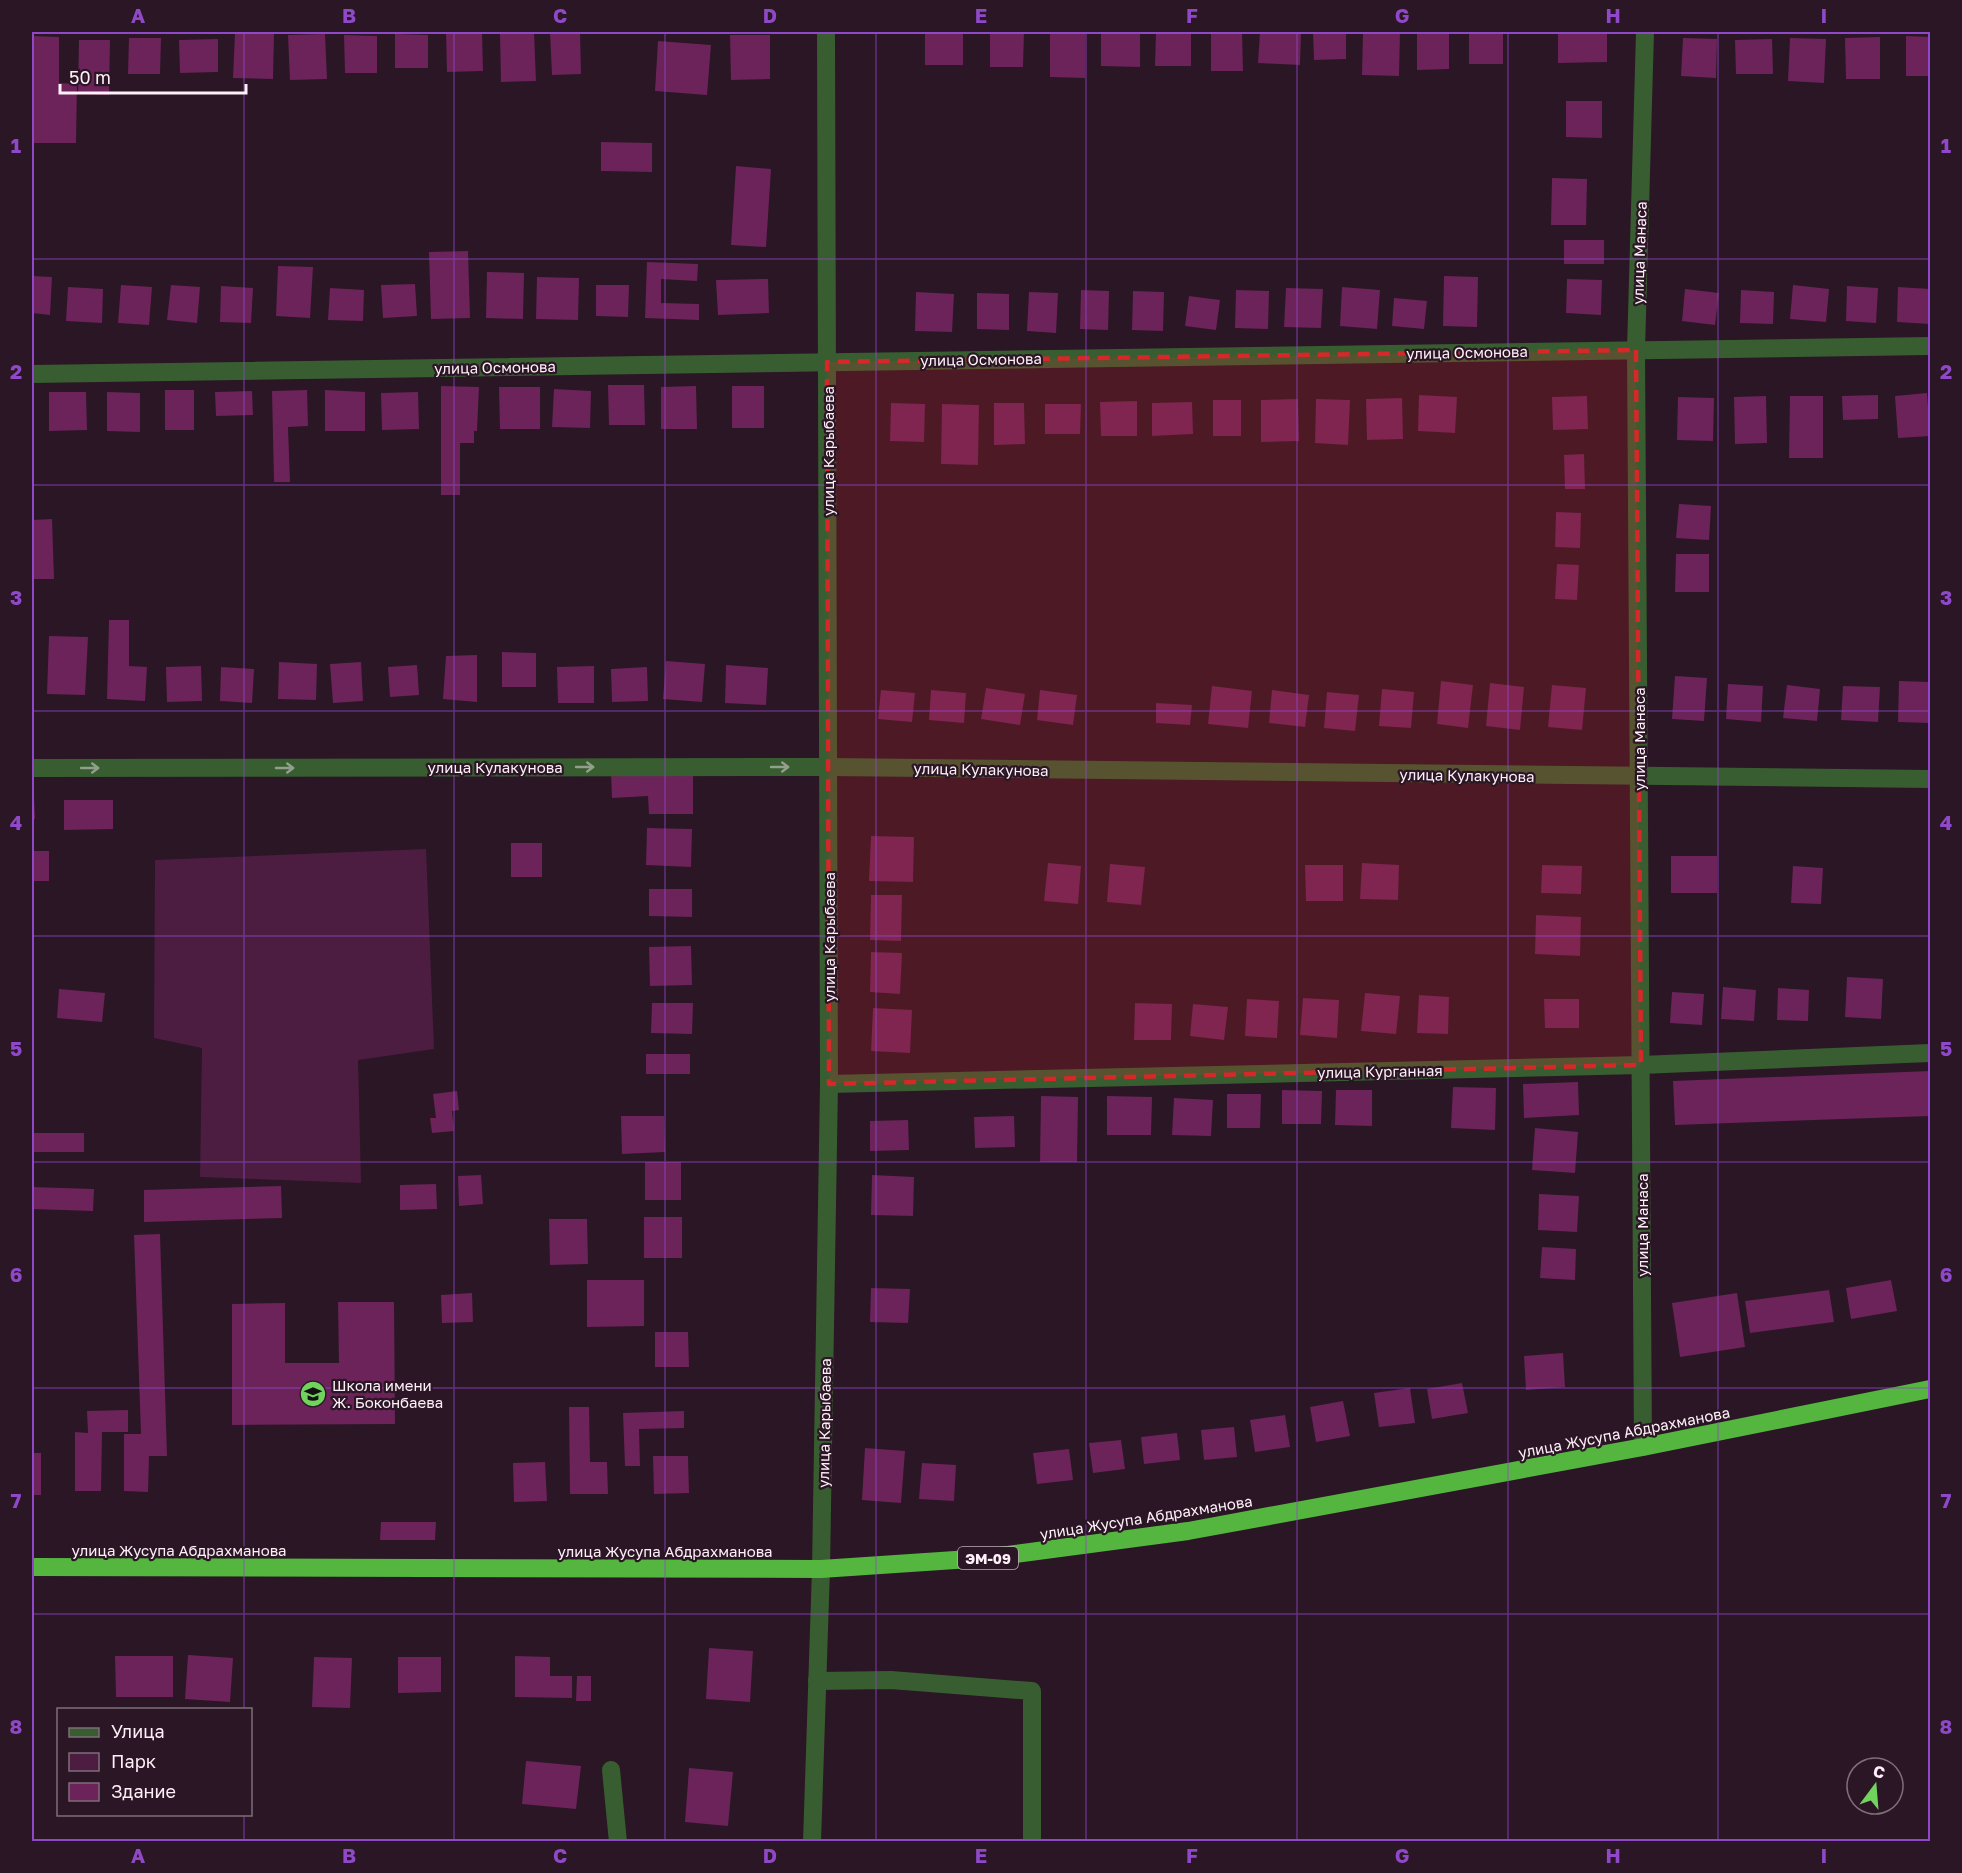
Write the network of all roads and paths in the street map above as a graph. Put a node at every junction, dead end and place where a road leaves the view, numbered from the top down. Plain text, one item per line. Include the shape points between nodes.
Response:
1 (826, 32) edge
2 (1645, 32) edge
3 (1930, 346) edge
4 (1636, 350) junction
5 (827, 362) junction
6 (32, 374) edge
7 (829, 767) junction
8 (32, 768) edge
9 (1639, 777) junction
10 (1930, 779) edge
11 (1930, 1053) edge
12 (1641, 1065) junction
13 (829, 1084) junction
14 (1930, 1389) edge
15 (1643, 1447) junction
16 (32, 1567) edge
17 (821, 1569) junction
18 (817, 1681) junction
19 (611, 1770) dead end
20 (618, 1842) edge
21 (812, 1842) edge
22 (1032, 1842) edge

1 - 5 street, улица Карыбаева
2 - 4 street, улица Манаса
3 - 4 street, улица Осмонова
4 - 5 street, улица Осмонова
4 - 9 street, улица Манаса
5 - 6 street, улица Осмонова
5 - 7 street, улица Карыбаева
8 -> 7 street, улица Кулакунова
7 - 9 street, улица Кулакунова
7 - 13 street, улица Карыбаева
9 - 10 street, улица Кулакунова
9 - 12 street, улица Манаса
11 - 12 street, улица Курганная
12 - 13 street, улица Курганная
12 - 15 street, улица Манаса
13 - 17 street, улица Карыбаева
14 - 15 highway, улица Жусупа Абдрахманова / ЭМ-09
15 - 17 highway, улица Жусупа Абдрахманова / ЭМ-09 via 1188,1532 985,1558
16 - 17 highway, улица Жусупа Абдрахманова / ЭМ-09
17 - 18 street, улица Карыбаева
18 - 21 street, улица Карыбаева
18 - 22 street via 891,1680 1032,1691
19 - 20 street

